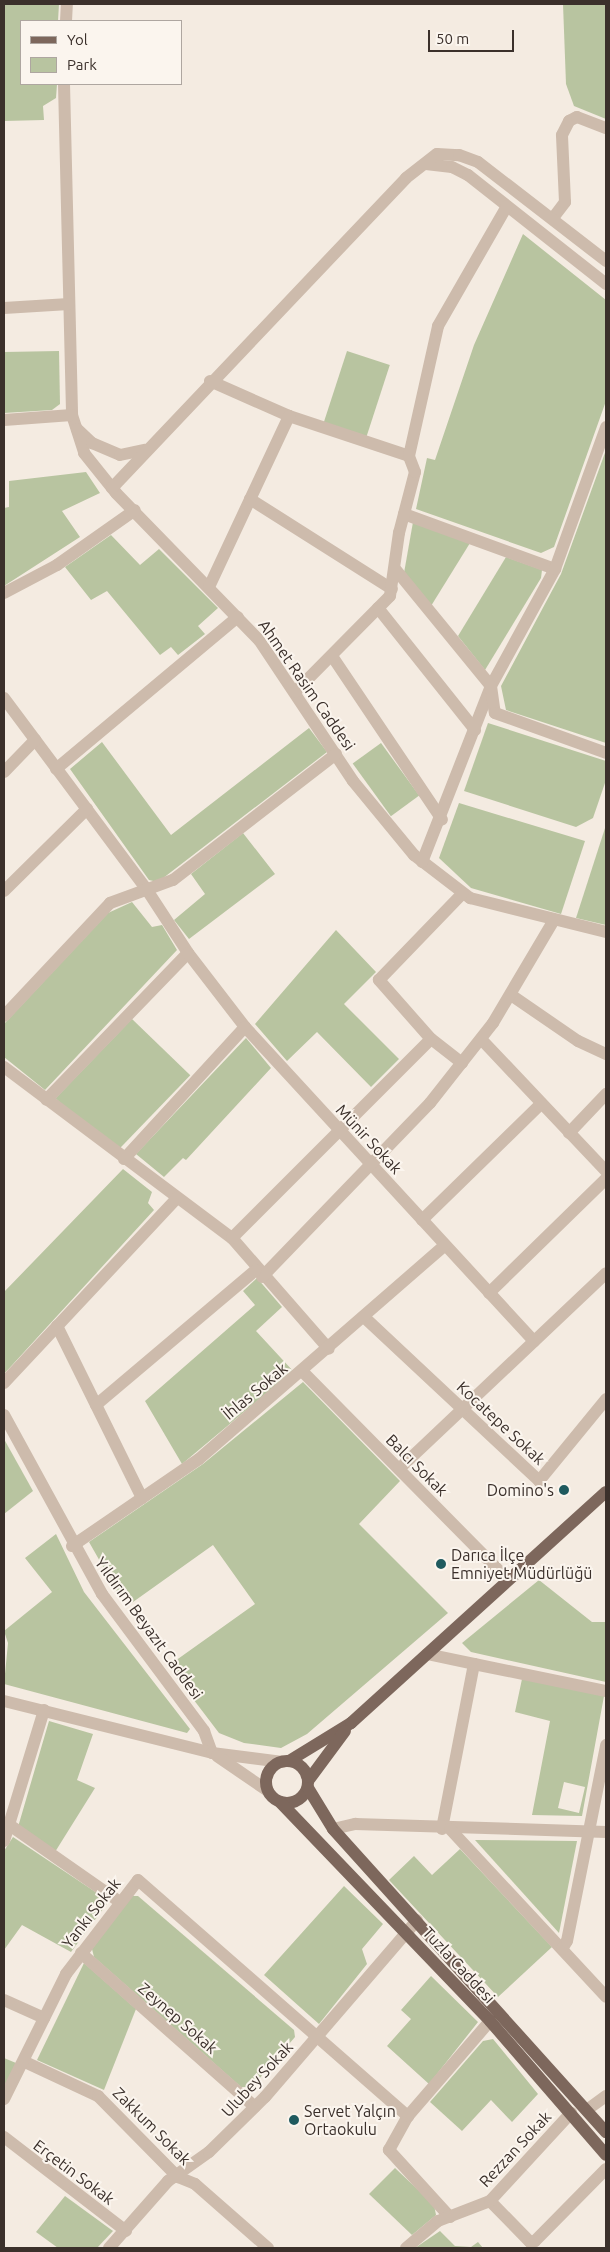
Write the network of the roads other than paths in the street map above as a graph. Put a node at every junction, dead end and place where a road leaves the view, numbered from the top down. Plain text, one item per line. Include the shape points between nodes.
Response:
1 (67, 4) edge
2 (66, 20) edge
3 (64, 85) edge
4 (606, 128) edge
5 (426, 164) junction
6 (507, 206) junction
7 (553, 218) junction
8 (606, 261) edge
9 (606, 284) edge
10 (69, 304) junction
11 (4, 308) edge
12 (210, 382) junction
13 (289, 416) junction
14 (4, 420) edge
15 (73, 421) junction
16 (606, 427) edge
17 (144, 450) junction
18 (409, 456) junction
19 (112, 488) junction
20 (250, 499) junction
21 (135, 510) junction
22 (404, 514) junction
23 (555, 569) junction
24 (396, 570) junction
25 (209, 588) junction
26 (392, 589) junction
27 (4, 593) edge
28 (378, 608) junction
29 (238, 618) junction
30 (332, 656) junction
31 (491, 686) junction
32 (295, 692) junction
33 (4, 698) edge
34 (475, 730) junction
35 (34, 740) junction
36 (606, 753) edge
37 (336, 754) junction
38 (56, 769) junction
39 (4, 772) edge
40 (87, 809) junction
41 (442, 820) junction
42 (422, 862) junction
43 (147, 890) junction
44 (4, 891) edge
45 (462, 894) junction
46 (554, 920) junction
47 (606, 932) edge
48 (188, 953) junction
49 (511, 995) junction
50 (4, 1016) edge
51 (245, 1027) junction
52 (431, 1039) junction
53 (481, 1039) junction
54 (606, 1054) edge
55 (462, 1062) junction
56 (4, 1067) edge
57 (606, 1094) edge
58 (46, 1100) junction
59 (541, 1104) junction
60 (340, 1132) junction
61 (569, 1133) junction
62 (124, 1159) junction
63 (371, 1164) junction
64 (606, 1171) edge
65 (606, 1179) edge
66 (177, 1198) junction
67 (422, 1220) junction
68 (232, 1238) junction
69 (445, 1245) junction
70 (259, 1273) junction
71 (606, 1273) edge
72 (490, 1293) junction
73 (364, 1318) junction
74 (57, 1326) junction
75 (534, 1341) junction
76 (329, 1349) junction
77 (303, 1372) junction
78 (4, 1383) edge
79 (606, 1399) edge
80 (96, 1405) junction
81 (462, 1408) junction
82 (4, 1415) edge
83 (399, 1470) junction
84 (606, 1492) edge
85 (142, 1498) junction
86 (72, 1546) junction
87 (508, 1580) junction
88 (427, 1654) junction
89 (474, 1664) junction
90 (606, 1691) edge
91 (4, 1701) edge
92 (44, 1710) junction
93 (351, 1723) junction
94 (606, 1745) edge
95 (212, 1753) junction
96 (286, 1762) junction
97 (308, 1785) junction
98 (268, 1791) junction
99 (281, 1803) junction
100 (11, 1826) junction
101 (333, 1828) junction
102 (446, 1829) junction
103 (588, 1832) junction
104 (606, 1832) edge
105 (4, 1841) edge
106 (120, 1902) junction
107 (416, 1920) junction
108 (408, 1933) junction
109 (562, 1949) junction
110 (81, 1953) junction
111 (606, 1997) edge
112 (4, 2000) edge
113 (44, 2018) junction
114 (490, 2021) junction
115 (318, 2037) junction
116 (25, 2062) junction
117 (606, 2096) edge
118 (4, 2099) edge
119 (255, 2107) junction
120 (588, 2109) junction
121 (571, 2113) junction
122 (408, 2116) junction
123 (606, 2132) edge
124 (4, 2137) edge
125 (606, 2155) edge
126 (606, 2169) edge
127 (178, 2177) junction
128 (490, 2201) junction
129 (450, 2217) junction
130 (126, 2231) junction
131 (110, 2248) edge
132 (268, 2248) edge
133 (406, 2248) edge

1 - 2 street
3 - 10 street, Ahmet Rasim Caddesi
4 - 7 street via 578,117 568,121 562,135 565,202
5 - 6 street via 458,169
5 - 7 street via 443,153 468,157
5 - 12 street via 406,178
6 - 9 street
6 - 18 street via 438,326
7 - 8 street
10 - 11 street
10 - 15 street, Ahmet Rasim Caddesi
12 - 13 street
12 - 17 street
13 - 18 street
13 - 20 street
14 - 15 street
15 - 17 street via 92,443 120,455
15 - 19 street, Ahmet Rasim Caddesi via 84,453
16 - 23 street
17 - 19 street
18 - 22 street via 416,472
19 - 21 street, Ahmet Rasim Caddesi
20 - 25 street
20 - 26 street
21 - 25 street, Ahmet Rasim Caddesi
21 - 27 street via 57,565
22 - 23 street
22 - 24 street
23 - 31 street
24 - 26 street
24 - 31 street
25 - 29 street, Ahmet Rasim Caddesi
26 - 28 street
28 - 30 street
28 - 34 street
29 - 32 street, Ahmet Rasim Caddesi
29 - 38 street
30 - 32 street
30 - 41 street
31 - 34 street
31 - 36 street via 495,713
32 - 37 street, Ahmet Rasim Caddesi
33 - 35 street, Münir Sokak
34 - 41 street
35 - 38 street, Münir Sokak
35 - 39 street
37 - 42 street, Ahmet Rasim Caddesi via 381,818
37 - 43 street via 172,880
38 - 40 street, Münir Sokak
40 - 43 street, Münir Sokak
40 - 44 street
41 - 42 street
42 - 45 street, Ahmet Rasim Caddesi
43 - 48 street, Münir Sokak
43 - 50 street via 110,903
45 - 46 street, Ahmet Rasim Caddesi
45 - 52 street via 379,980
46 - 47 street, Ahmet Rasim Caddesi
46 - 49 street
48 - 51 street, Münir Sokak
48 - 58 street
49 - 53 street
49 - 54 street via 578,1041
51 - 60 street, Münir Sokak
51 - 62 street
52 - 55 street
52 - 60 street
53 - 55 street
53 - 59 street
55 - 63 street
56 - 58 street
57 - 61 street
58 - 62 street
59 - 61 street
59 - 67 street
60 - 63 street, Münir Sokak
60 - 68 street
61 - 64 street
62 - 66 street
63 - 67 street, Münir Sokak
63 - 70 street
65 - 72 street
66 - 68 street
66 - 74 street
67 - 69 street, Münir Sokak
68 - 70 street
69 - 72 street, Münir Sokak
69 - 73 street, İhlas Sokak
70 - 76 street
70 - 80 street
71 - 75 street
72 - 75 street, Münir Sokak
73 - 76 street, İhlas Sokak
73 - 81 street, Kocatepe Sokak
74 - 78 street
74 - 80 street
75 - 81 street
76 - 77 street, İhlas Sokak
77 - 83 street, Balcı Sokak
77 - 85 street, İhlas Sokak via 198,1459
79 - 81 street, Kocatepe Sokak via 539,1480
80 - 85 street
81 - 83 street
82 - 86 street, Yıldırım Beyazıt Caddesi
83 - 87 street, Balcı Sokak
84 - 87 main road
85 - 86 street, İhlas Sokak
86 - 95 street, Yıldırım Beyazıt Caddesi via 107,1602 204,1731
87 - 88 main road
88 - 89 street
88 - 93 main road
89 - 90 street
89 - 102 street
91 - 92 street
92 - 95 street
92 - 100 street
93 - 96 main road
93 - 97 main road
94 - 103 street
95 - 96 street
95 - 98 street
96 - 97 main road via 302,1767
96 - 98 main road via 268,1773
97 - 99 main road via 294,1802
97 - 101 main road, Tuzla Caddesi
98 - 99 main road
99 - 108 main road, Tuzla Caddesi
100 - 105 street
100 - 106 street
101 - 102 street via 355,1824
101 - 107 main road, Tuzla Caddesi
102 - 103 street
102 - 109 street
103 - 104 street
103 - 109 street via 568,1941
106 - 110 street, Yankı Sokak
106 - 115 street, Yankı Sokak via 138,1880
107 - 108 street, Ulubey Sokak
107 - 120 main road, Tuzla Caddesi
108 - 114 main road, Tuzla Caddesi
108 - 115 street, Ulubey Sokak
109 - 111 street
110 - 113 street, Yankı Sokak
110 - 119 street, Zeynep Sokak
112 - 113 street
113 - 116 street, Yankı Sokak
114 - 121 main road, Tuzla Caddesi
114 - 122 street
115 - 119 street, Ulubey Sokak
115 - 122 street
116 - 118 street, Yankı Sokak
116 - 127 street, Zakkum Sokak via 98,2096
117 - 120 street
119 - 127 street, Ulubey Sokak
120 - 123 main road, Tuzla Caddesi
121 - 125 main road, Tuzla Caddesi
121 - 128 street, Rezzan Sokak
122 - 129 street via 389,2150
124 - 130 street, Erçetin Sokak
126 - 128 street via 535,2241 530,2242
127 - 130 street, Ulubey Sokak via 168,2181
127 - 132 street, Zakkum Sokak via 195,2184
128 - 129 street, Rezzan Sokak
129 - 133 street, Rezzan Sokak via 426,2229
130 - 131 street, Ulubey Sokak

